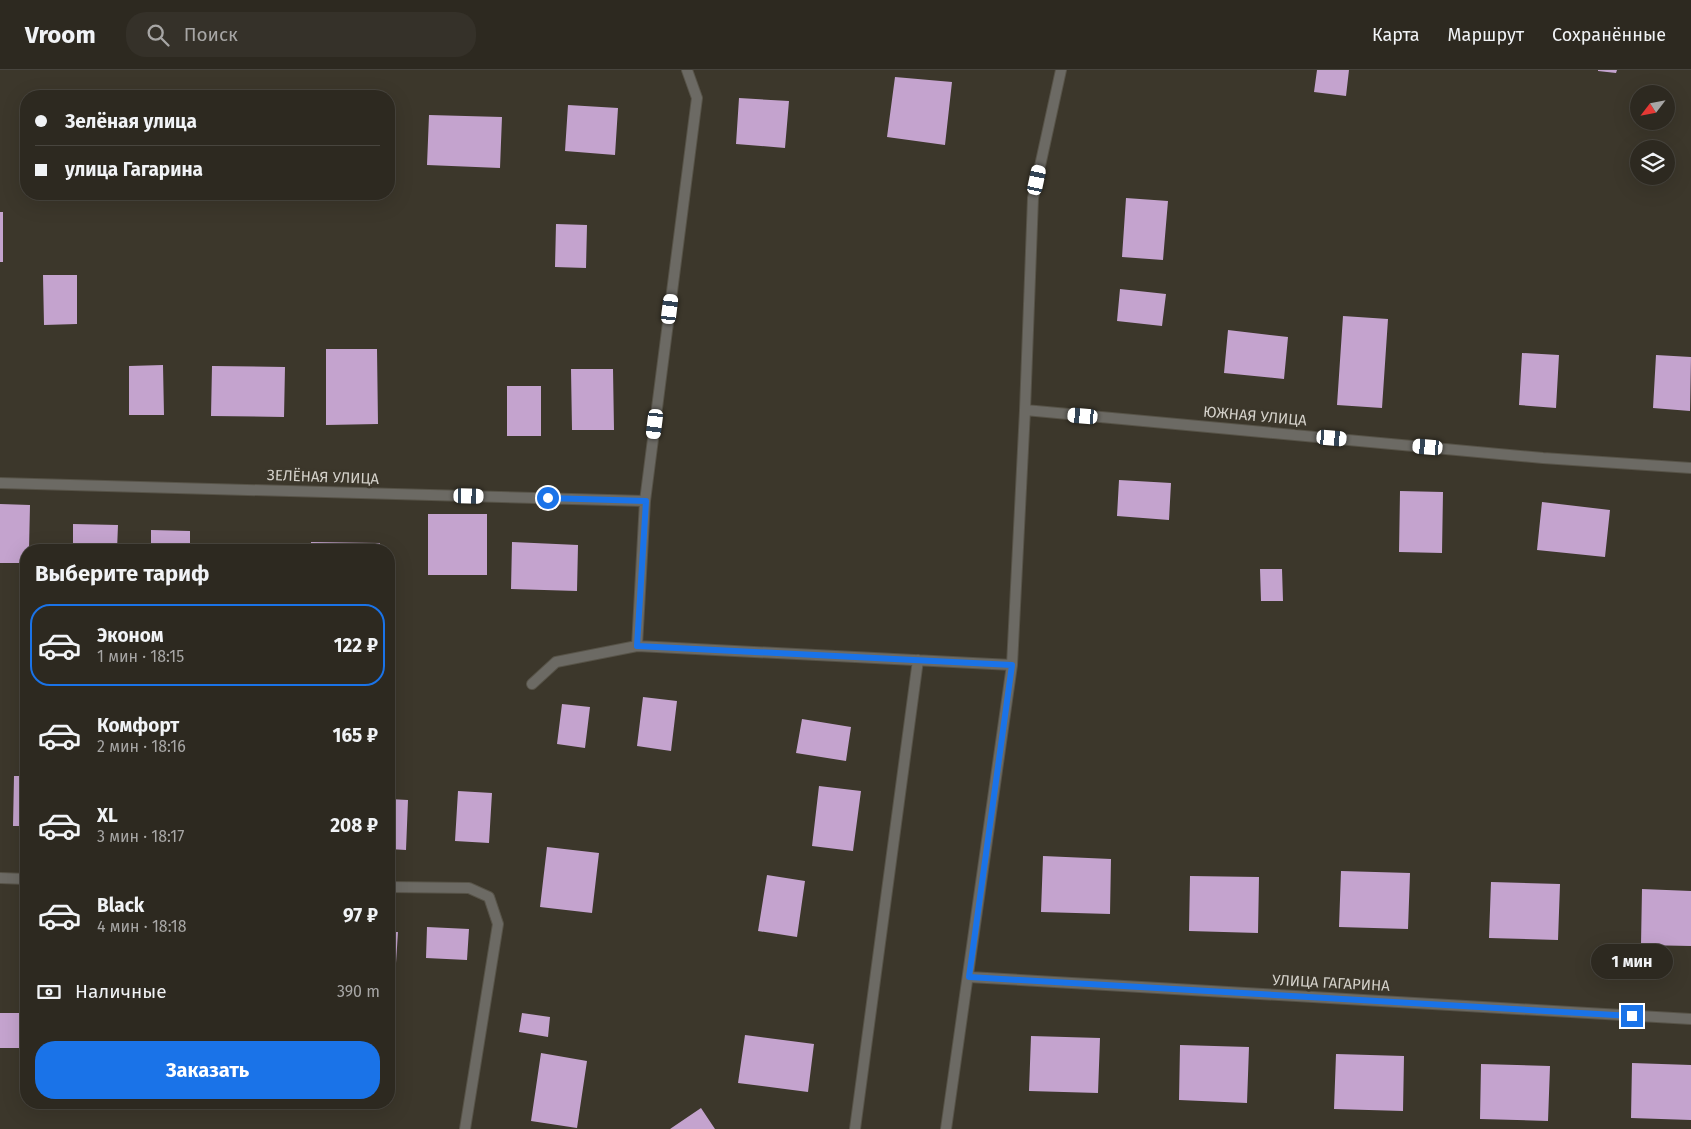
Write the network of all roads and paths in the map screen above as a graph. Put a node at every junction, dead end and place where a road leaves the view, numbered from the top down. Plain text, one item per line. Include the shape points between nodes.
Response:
1 (687, 70) edge
2 (1061, 70) edge
3 (1025, 410) junction
4 (1691, 468) edge
5 (0, 482) edge
6 (646, 501) junction
7 (637, 646) junction
8 (918, 660) junction
9 (1012, 665) junction
10 (532, 684) dead end
11 (0, 878) edge
12 (20, 879) edge
13 (395, 887) edge
14 (969, 977) junction
15 (1691, 1019) edge
16 (465, 1129) edge
17 (855, 1129) edge
18 (946, 1129) edge

1 - 6 street via 697,98
2 - 3 street via 1033,198
3 - 4 street, ЮЖНАЯ УЛИЦА via 1543,458
3 - 9 street
5 - 6 street, ЗЕЛЁНАЯ УЛИЦА
6 - 7 street
7 - 8 street
7 - 10 street via 556,662
8 - 9 street
8 - 17 street
9 - 14 street
11 - 12 street
13 - 16 street via 469,888 489,897 498,924
14 - 15 street, УЛИЦА ГАГАРИНА
14 - 18 street

